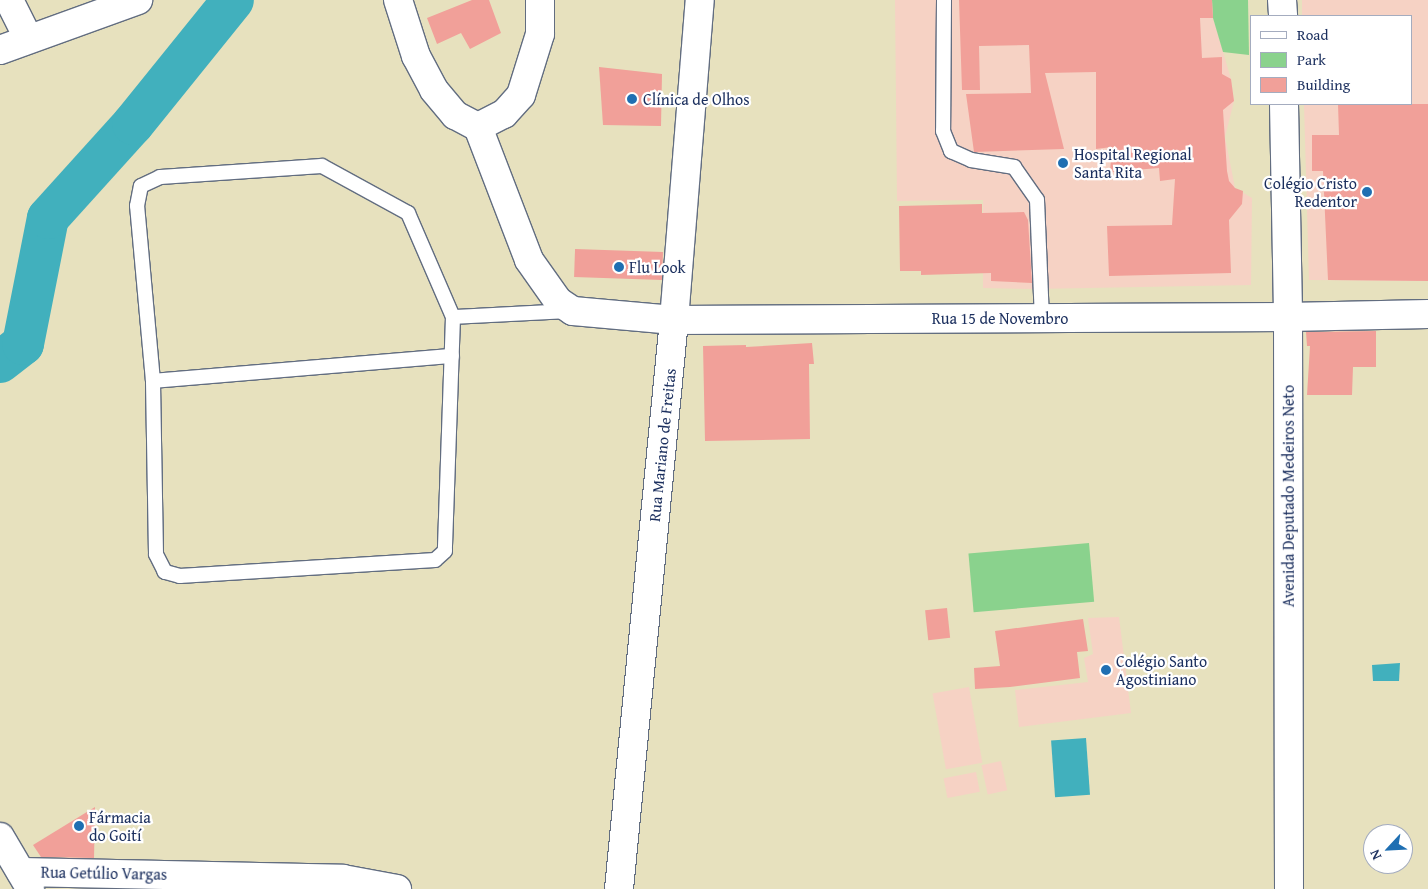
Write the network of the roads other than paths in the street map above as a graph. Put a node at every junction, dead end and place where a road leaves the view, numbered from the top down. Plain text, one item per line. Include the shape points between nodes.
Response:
1 (9, 0) edge
2 (138, 0) edge
3 (398, 0) edge
4 (540, 0) edge
5 (700, 0) edge
6 (944, 0) edge
7 (1282, 0) edge
8 (1283, 15) edge
9 (28, 38) junction
10 (0, 50) edge
11 (1284, 105) edge
12 (478, 127) junction
13 (573, 311) junction
14 (1428, 314) edge
15 (453, 317) junction
16 (1288, 317) junction
17 (1042, 318) junction
18 (674, 320) junction
19 (452, 356) junction
20 (153, 381) junction
21 (0, 836) edge
22 (26, 880) edge
23 (397, 889) edge
24 (619, 889) edge
25 (1289, 889) edge

1 - 9 street
2 - 9 street
3 - 12 street via 416,56 434,90 455,115
4 - 12 street via 540,34 521,95 504,114
5 - 18 street, Rua Mariano de Freitas
6 - 17 lane via 943,131 951,151 971,160 1014,167 1037,200
7 - 8 street
9 - 10 street
11 - 16 street, Avenida Deputado Medeiros Neto
12 - 13 street via 529,260 558,300
13 - 15 lane
13 - 18 street, Rua 15 de Novembro
14 - 16 street, Rua 15 de Novembro
15 - 19 lane
15 - 20 lane via 408,213 322,166 160,177 141,186 137,206
16 - 17 street, Rua 15 de Novembro
16 - 25 street, Avenida Deputado Medeiros Neto
17 - 18 street, Rua 15 de Novembro
18 - 24 street, Rua Mariano de Freitas
19 - 20 lane
19 - 20 lane via 446,551 435,560 180,576 165,572 156,554
21 - 22 street
22 - 23 street, Rua Getúlio Vargas via 343,879

